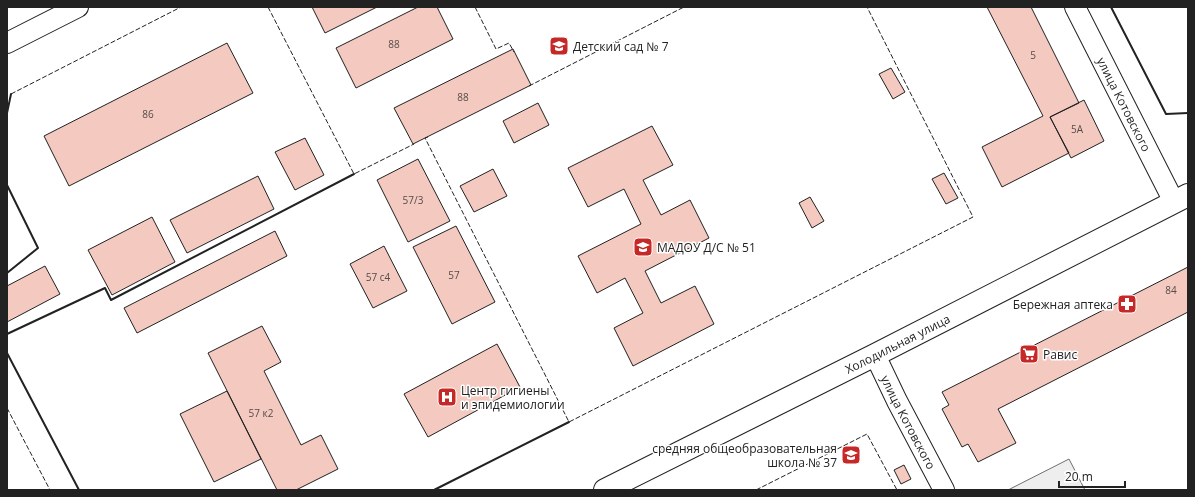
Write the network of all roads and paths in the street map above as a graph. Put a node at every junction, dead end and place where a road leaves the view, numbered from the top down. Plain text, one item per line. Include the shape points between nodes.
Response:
1 (78, 7) edge
2 (1074, 7) edge
3 (7, 43) edge
4 (1181, 198) edge
5 (875, 354) junction
6 (605, 490) edge
7 (944, 490) edge

1 - 3 street
2 - 4 street, улица Котовского
4 - 5 street, Холодильная улица
5 - 6 street, Холодильная улица
5 - 7 street, улица Котовского

